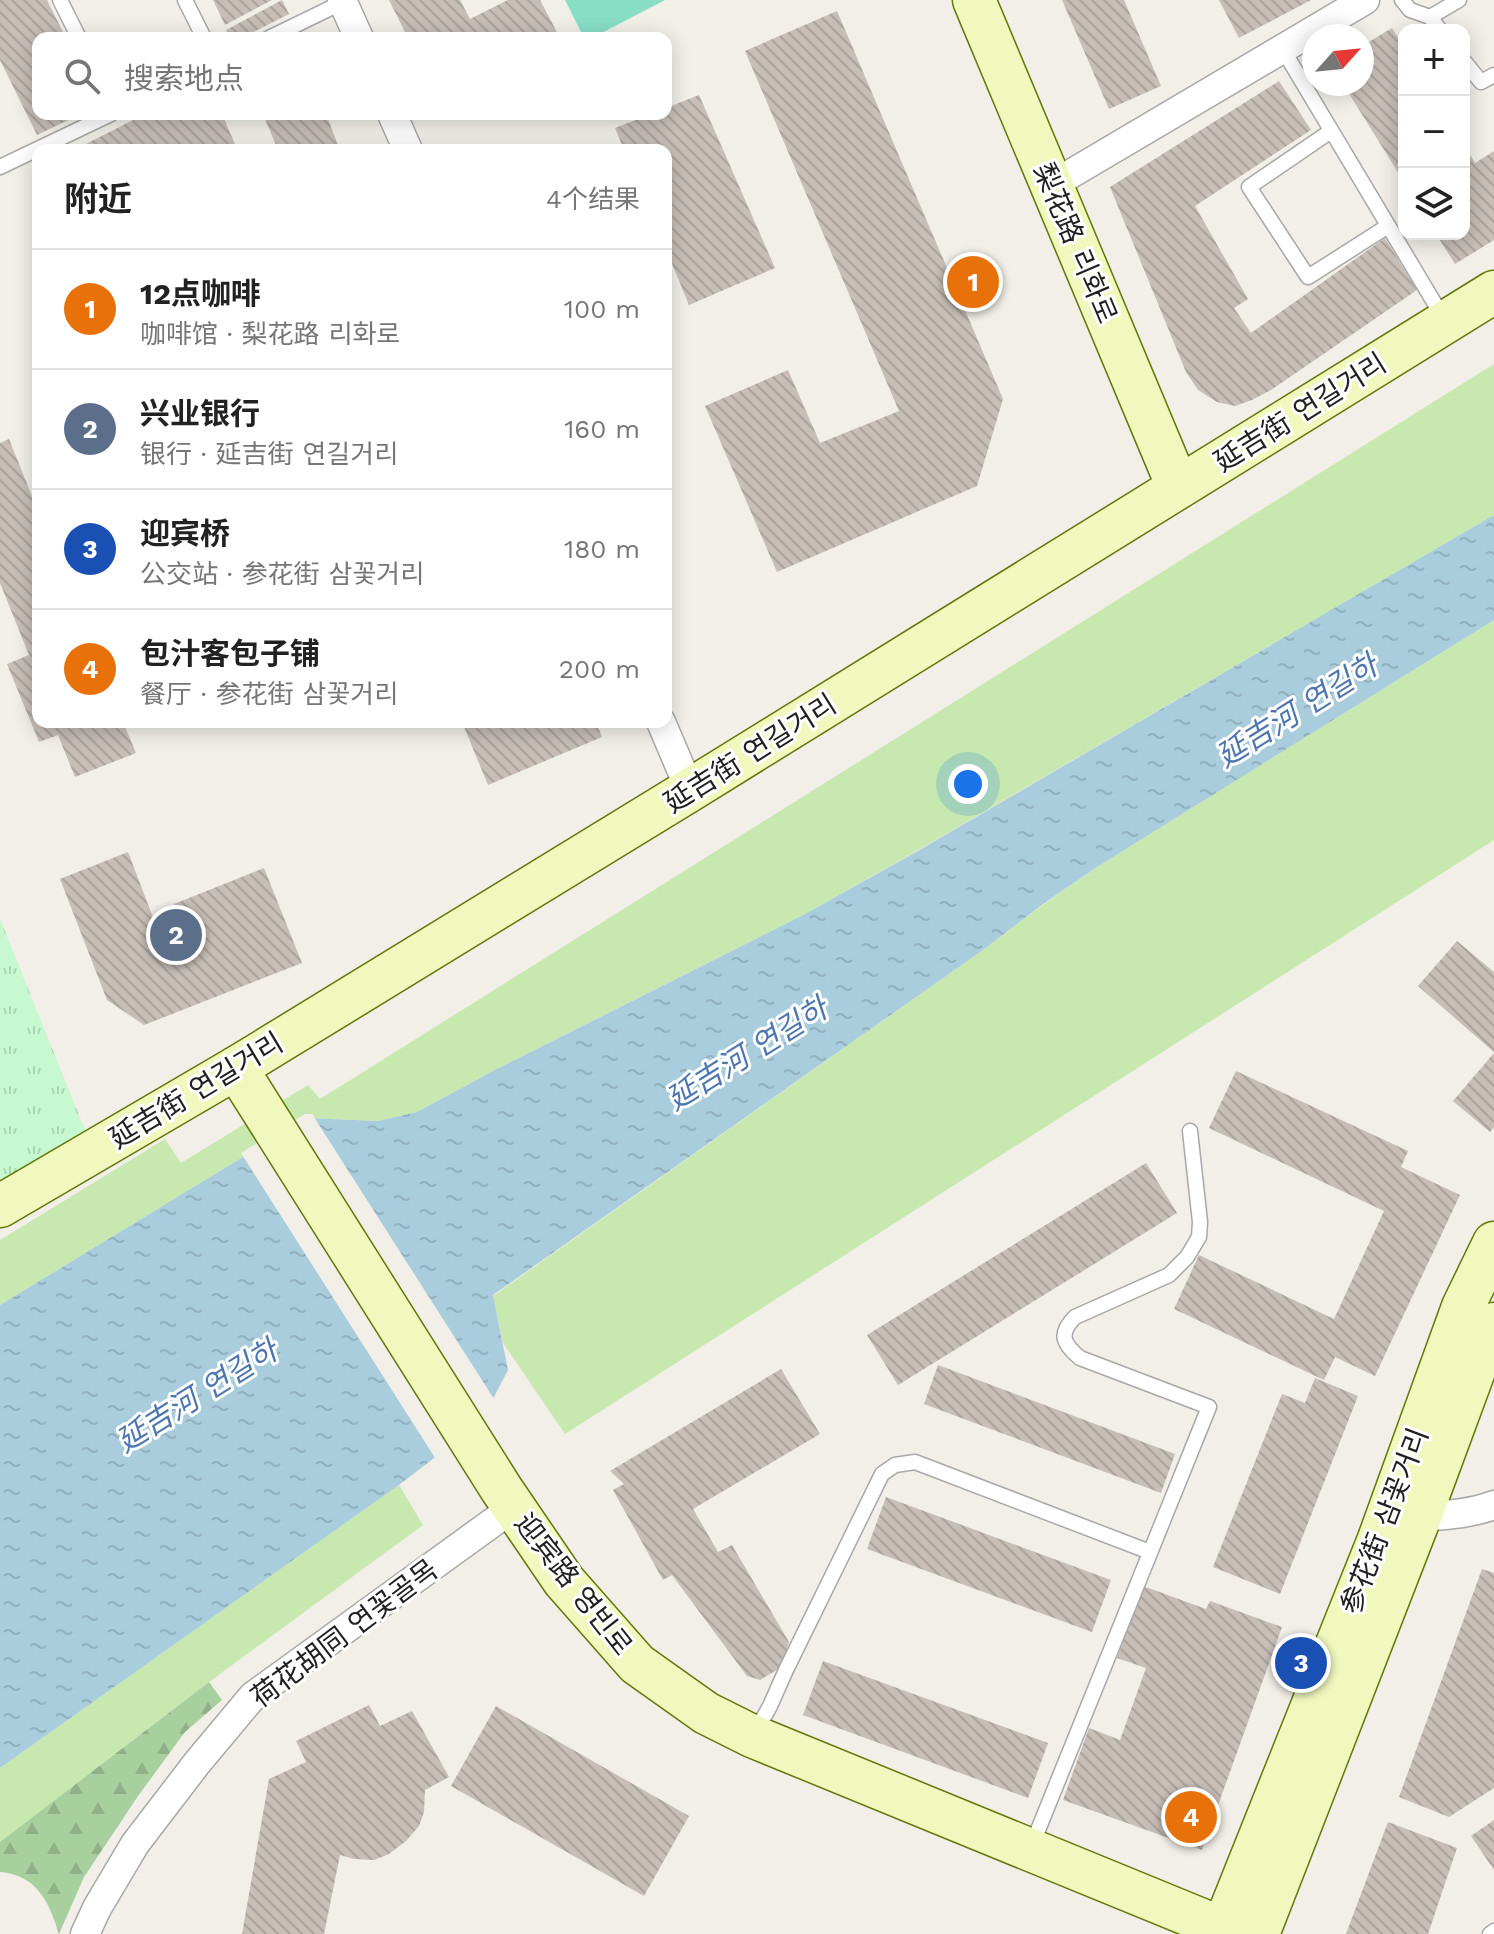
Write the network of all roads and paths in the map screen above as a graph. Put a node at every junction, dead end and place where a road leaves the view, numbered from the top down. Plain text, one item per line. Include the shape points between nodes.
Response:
1 (60, 0) edge
2 (185, 0) edge
3 (974, 0) edge
4 (1365, 0) edge
5 (1402, 0) edge
6 (1459, 0) edge
7 (343, 1) edge
8 (1430, 17) junction
9 (1435, 24) edge
10 (76, 32) edge
11 (201, 32) edge
12 (281, 32) edge
13 (356, 32) edge
14 (1282, 48) junction
15 (1470, 68) edge
16 (1494, 75) edge
17 (98, 120) edge
18 (395, 120) edge
19 (1331, 131) junction
20 (48, 144) edge
21 (405, 144) edge
22 (32, 152) edge
23 (0, 167) edge
24 (1052, 185) junction
25 (1388, 226) junction
26 (1494, 292) edge
27 (1446, 322) junction
28 (1178, 487) junction
29 (664, 728) edge
30 (690, 790) junction
31 (244, 1080) junction
32 (1190, 1131) dead end
33 (0, 1206) edge
34 (1494, 1243) edge
35 (1494, 1324) edge
36 (1494, 1505) edge
37 (514, 1507) junction
38 (1420, 1517) junction
39 (1150, 1552) junction
40 (752, 1736) junction
41 (1030, 1850) junction
42 (1234, 1933) edge
43 (85, 1934) edge

1 - 10 lane
2 - 11 lane
3 - 24 street, 梨花路 리화로
4 - 14 street
5 - 8 lane via 1410,10
6 - 8 lane
7 - 12 lane
7 - 13 street
8 - 9 lane
14 - 19 lane
14 - 24 street
15 - 16 lane via 1481,82
17 - 20 lane
18 - 21 street
19 - 25 lane
19 - 25 lane via 1249,187 1308,277
22 - 23 lane
24 - 28 street, 梨花路 리화로
25 - 27 lane
26 - 27 street, 延吉街 연길거리
27 - 28 street, 延吉街 연길거리
28 - 30 street, 延吉街 연길거리
29 - 30 street
30 - 31 street, 延吉街 연길거리
31 - 33 street, 延吉街 연길거리
31 - 37 street, 迎宾路 영빈로
32 - 39 lane via 1200,1222 1199,1237 1187,1257 1169,1275 1075,1317 1064,1337 1080,1358 1209,1407
34 - 42 street, 参花街 삼꽃거리 via 1463,1307
35 - 38 street, 参花街 삼꽃거리
36 - 38 street
37 - 40 street, 迎宾路 영빈로 via 564,1581 637,1664 706,1713
37 - 43 street, 荷花胡同 연꽃골목 via 253,1696 135,1844
38 - 42 street, 参花街 삼꽃거리
39 - 40 lane via 915,1462 895,1465 882,1474
39 - 41 lane
40 - 41 street, 迎宾路 영빈로
41 - 42 street, 迎宾路 영빈로

